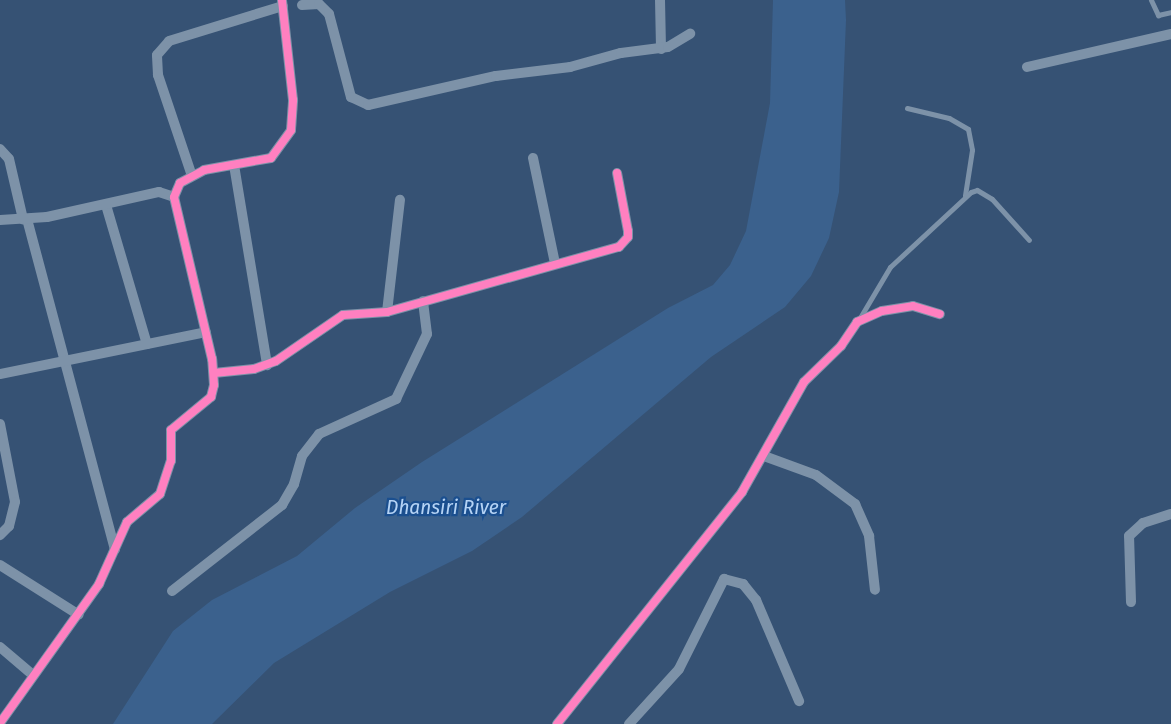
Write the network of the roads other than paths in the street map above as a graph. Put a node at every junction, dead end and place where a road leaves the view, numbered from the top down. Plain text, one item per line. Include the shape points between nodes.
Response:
1 (660, 0) edge
2 (1151, 0) edge
3 (282, 3) edge
4 (304, 3) edge
5 (1171, 12) edge
6 (284, 22) junction
7 (690, 34) dead end
8 (1171, 34) edge
9 (661, 49) junction
10 (1027, 67) dead end
11 (907, 108) dead end
12 (0, 149) edge
13 (533, 158) dead end
14 (234, 165) junction
15 (617, 173) dead end
16 (192, 176) junction
17 (964, 195) junction
18 (174, 196) junction
19 (400, 200) dead end
20 (106, 205) junction
21 (25, 219) junction
22 (0, 220) edge
23 (1029, 240) dead end
24 (555, 263) junction
25 (423, 301) junction
26 (387, 312) junction
27 (940, 314) dead end
28 (857, 322) junction
29 (206, 332) junction
30 (147, 344) junction
31 (66, 361) junction
32 (267, 365) junction
33 (214, 373) junction
34 (0, 374) edge
35 (0, 424) edge
36 (764, 456) junction
37 (1171, 514) edge
38 (0, 535) edge
39 (115, 549) junction
40 (0, 565) edge
41 (875, 590) dead end
42 (172, 591) dead end
43 (1131, 602) dead end
44 (79, 615) junction
45 (0, 647) edge
46 (33, 675) junction
47 (799, 701) dead end
48 (0, 723) edge
49 (557, 724) edge
50 (629, 724) edge

1 - 9 street
2 - 5 lane via 1158,15
3 - 6 street
3 - 16 street via 169,41 157,55 158,75
4 - 6 street
4 - 9 street via 319,4 329,14 351,97 368,105 496,76 570,67 621,53
6 - 14 street via 294,100 291,130 271,158
7 - 9 street
8 - 10 street
11 - 17 lane via 949,118 968,129 972,150
12 - 21 street via 9,159
13 - 24 street
14 - 16 street
14 - 32 street
15 - 24 street via 628,231 624,243
16 - 18 street via 180,183
17 - 23 lane via 977,190 992,199
17 - 28 lane via 890,267
18 - 20 street via 159,192
18 - 29 street
19 - 26 street
20 - 21 street
20 - 30 street
21 - 22 street
21 - 31 street
24 - 25 street
25 - 26 street
25 - 42 street via 427,334 396,399 319,434 302,456 294,484 282,505
26 - 32 street via 343,315
27 - 28 street via 913,306 882,311
28 - 36 street via 841,346 804,382
29 - 30 street
29 - 33 street
30 - 31 street
31 - 34 street
31 - 39 street
32 - 33 street
33 - 39 street via 211,397 168,435 171,461 160,494 132,515
35 - 38 street via 15,502 9,526
36 - 41 street via 816,475 855,504 868,536
36 - 49 street via 742,492
37 - 43 street via 1143,523 1130,536
39 - 44 street via 110,567
40 - 44 street
44 - 46 street
45 - 46 street
46 - 48 street
47 - 50 street via 756,600 743,584 724,579 679,669

